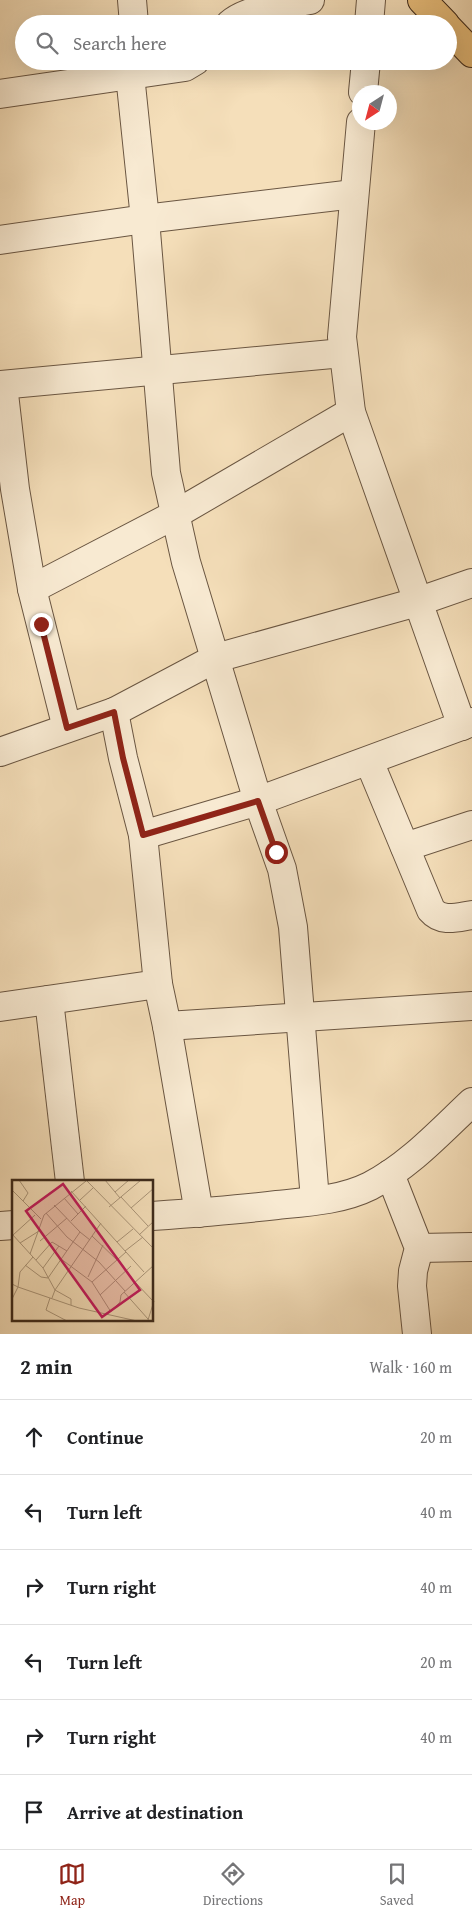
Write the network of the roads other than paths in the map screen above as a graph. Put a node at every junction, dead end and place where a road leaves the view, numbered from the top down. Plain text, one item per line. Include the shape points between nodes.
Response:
1 (132, 0) edge
2 (310, 0) edge
3 (371, 0) edge
4 (422, 0) edge
5 (133, 15) edge
6 (246, 15) edge
7 (370, 15) edge
8 (436, 15) edge
9 (136, 70) edge
10 (365, 70) edge
11 (364, 85) edge
12 (0, 94) edge
13 (359, 130) edge
14 (354, 194) junction
15 (146, 219) junction
16 (0, 240) edge
17 (343, 353) junction
18 (158, 370) junction
19 (2, 385) edge
20 (351, 412) junction
21 (176, 514) junction
22 (472, 583) edge
23 (32, 588) junction
24 (417, 602) junction
25 (216, 658) junction
26 (114, 712) junction
27 (467, 724) edge
28 (67, 728) junction
29 (0, 752) edge
30 (369, 761) junction
31 (258, 801) junction
32 (472, 825) edge
33 (143, 835) junction
34 (405, 847) junction
35 (472, 915) edge
36 (158, 984) junction
37 (49, 1000) junction
38 (0, 1006) edge
39 (472, 1006) edge
40 (299, 1018) junction
41 (168, 1026) junction
42 (472, 1102) edge
43 (390, 1174) junction
44 (70, 1180) edge
45 (315, 1200) junction
46 (199, 1213) junction
47 (154, 1216) edge
48 (472, 1247) edge
49 (419, 1248) junction
50 (417, 1334) edge

1 - 5 street
2 - 6 street
3 - 7 street
4 - 8 main road
9 - 12 street
9 - 15 street
10 - 11 street
13 - 14 street
14 - 15 street
14 - 17 street
15 - 16 street
15 - 18 street
17 - 18 street
17 - 20 street
18 - 19 street
18 - 21 street via 166,473
19 - 23 street
20 - 21 street
20 - 24 street
21 - 23 street
21 - 25 street via 186,562
22 - 24 street
23 - 28 street
24 - 25 street
24 - 27 street
25 - 26 street
25 - 31 street
26 - 28 street
26 - 33 street
27 - 30 street
28 - 29 street
30 - 31 street
30 - 34 street
31 - 33 street
31 - 40 street via 282,869 293,928
32 - 34 street
33 - 36 street
34 - 35 street via 434,915 448,918
36 - 37 street
36 - 41 street
37 - 38 street
37 - 44 street
39 - 40 street
40 - 41 street
40 - 45 street
41 - 46 street
42 - 43 street
43 - 45 street via 368,1187
43 - 49 street
45 - 46 street
46 - 47 street
48 - 49 street
49 - 50 street via 412,1286

